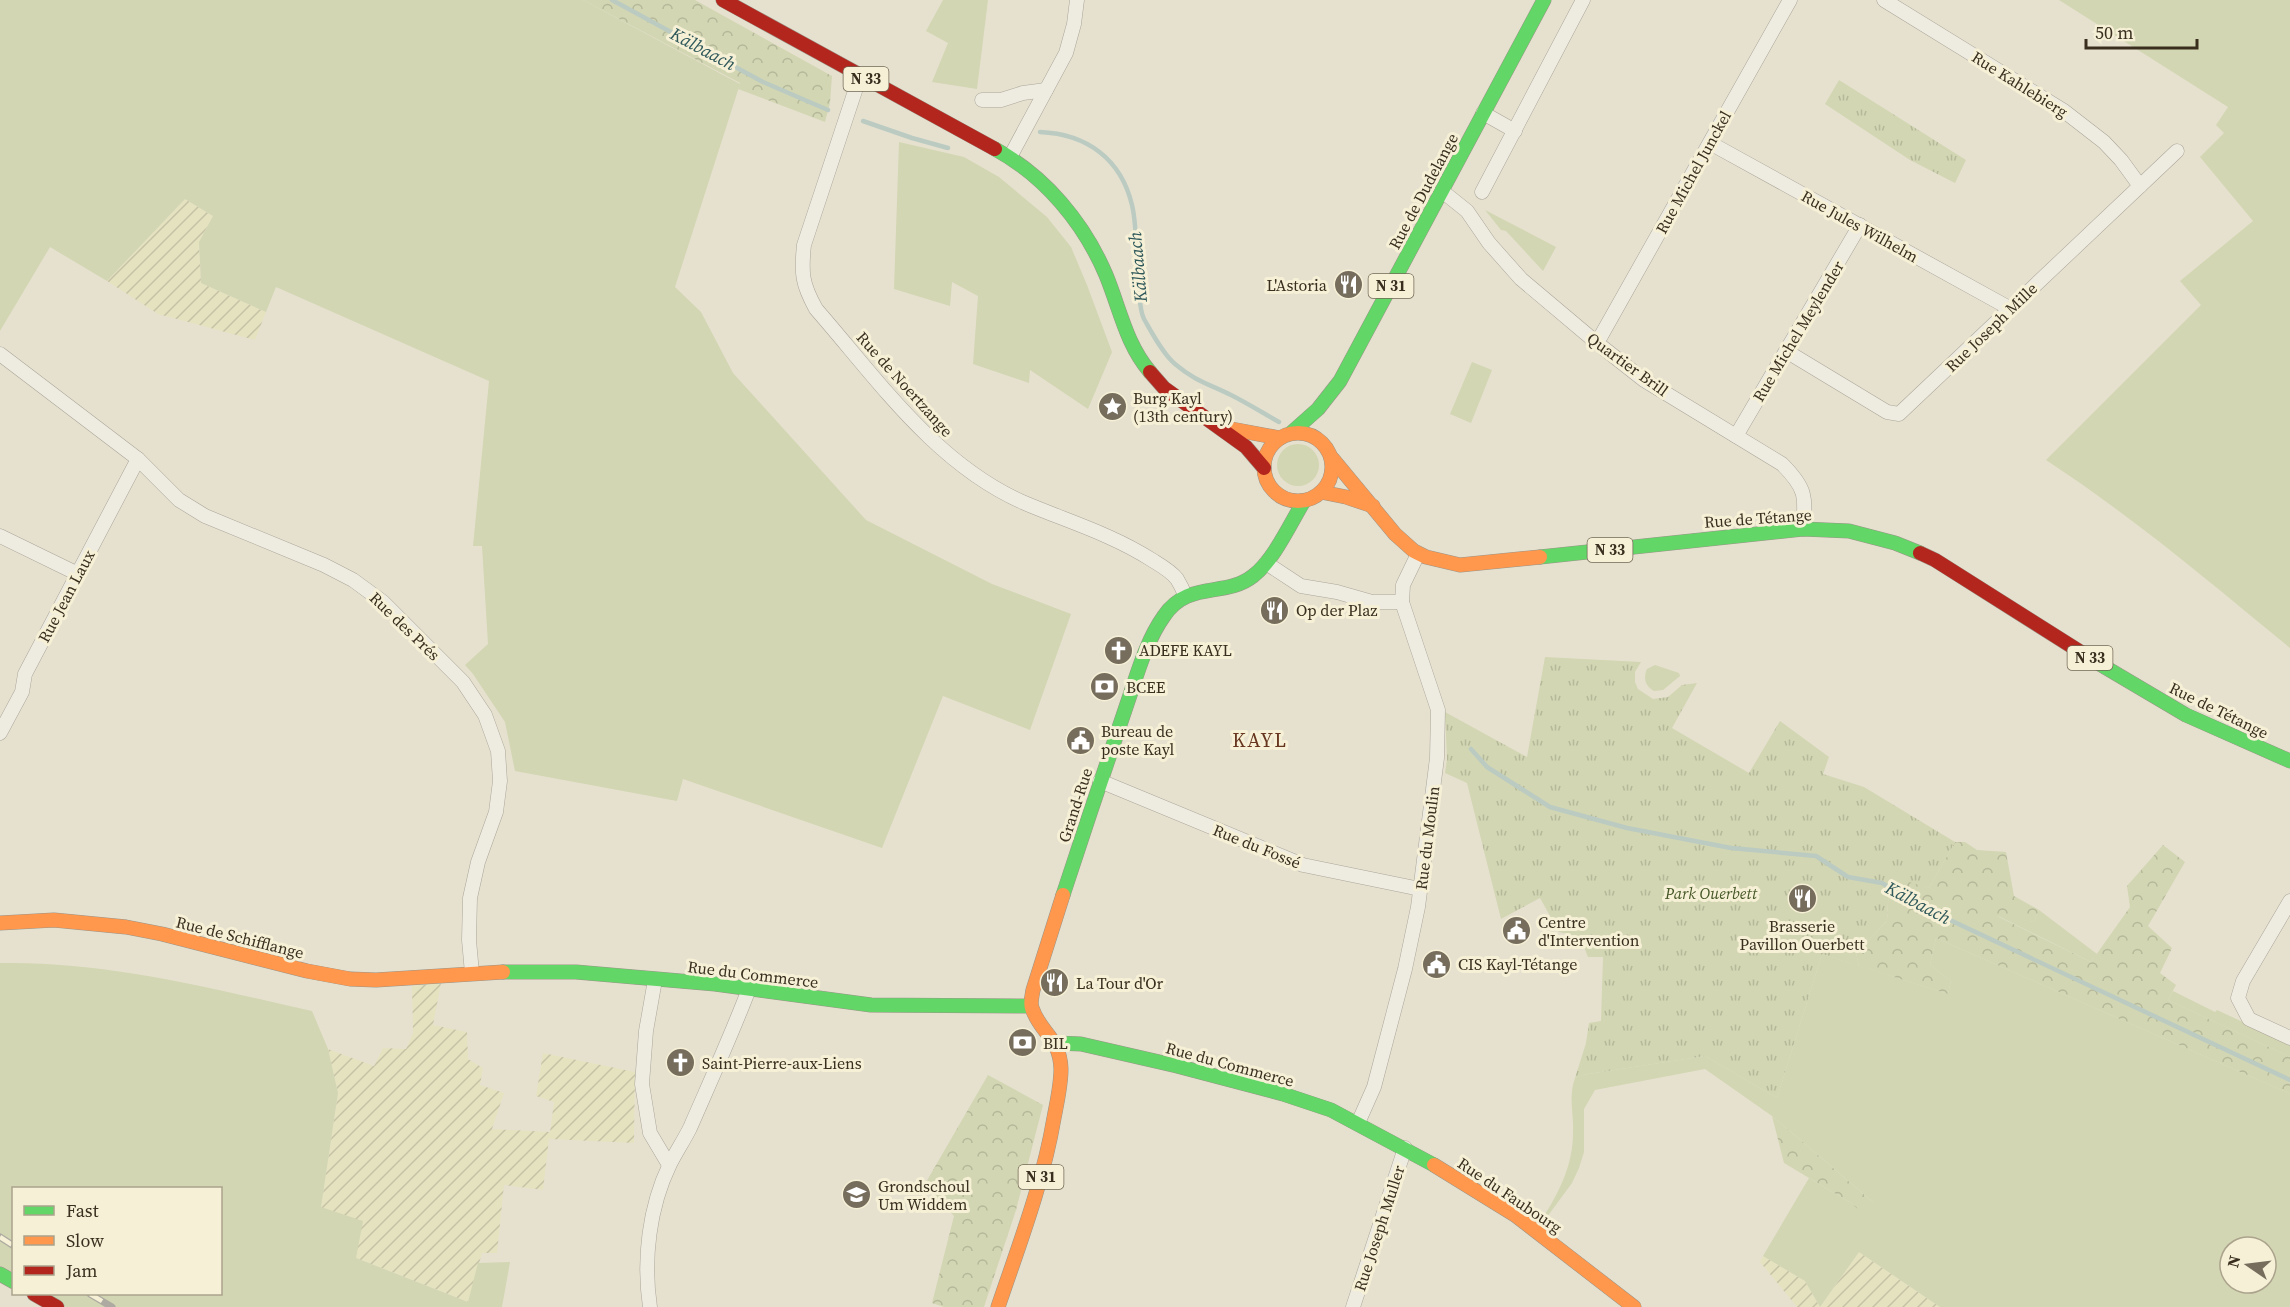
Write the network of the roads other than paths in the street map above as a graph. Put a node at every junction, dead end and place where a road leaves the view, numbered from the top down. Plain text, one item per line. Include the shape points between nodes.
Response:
1 (723, 0) edge
2 (1077, 0) edge
3 (1544, 0) edge
4 (1582, 0) edge
5 (1790, 0) edge
6 (1884, 0) edge
7 (860, 76) junction
8 (1046, 90) junction
9 (982, 100) dead end
10 (1483, 113) junction
11 (1515, 131) junction
12 (1710, 143) junction
13 (2177, 151) dead end
14 (1010, 157) junction
15 (2140, 186) junction
16 (1442, 191) junction
17 (1482, 192) dead end
18 (1860, 225) junction
19 (2011, 309) junction
20 (1597, 343) junction
21 (1786, 351) junction
22 (0, 354) edge
23 (1340, 381) junction
24 (1219, 426) junction
25 (1285, 435) junction
26 (1736, 436) junction
27 (1329, 452) junction
28 (138, 459) junction
29 (1264, 468) junction
30 (1274, 491) junction
31 (1321, 492) junction
32 (1304, 501) junction
33 (1374, 507) junction
34 (1803, 529) junction
35 (0, 536) edge
36 (1278, 546) junction
37 (1418, 554) junction
38 (1266, 563) junction
39 (78, 574) junction
40 (1185, 595) junction
41 (1402, 602) junction
42 (0, 733) edge
43 (2290, 761) edge
44 (1100, 780) junction
45 (1420, 889) junction
46 (2290, 901) edge
47 (0, 923) edge
48 (472, 973) junction
49 (655, 980) junction
50 (749, 989) junction
51 (1031, 1006) junction
52 (2290, 1038) edge
53 (1056, 1043) junction
54 (1358, 1123) junction
55 (1405, 1149) junction
56 (669, 1165) junction
57 (37, 1295) edge
58 (57, 1307) edge
59 (650, 1307) edge
60 (998, 1307) edge
61 (1353, 1307) edge
62 (1634, 1307) edge

1 - 7 main road, N 33
2 - 8 street via 1066,53
3 - 10 main road, Rue de Dudelange / N 31
4 - 11 street
5 - 12 street, Rue Michel Junckel
6 - 15 street, Rue Kahlebierg via 2064,111 2104,142
7 - 14 main road, N 33
7 - 40 street, Rue de Noertzange via 804,245 804,288 816,309 934,442 965,468 1027,504 1131,547 1165,568 1177,579
8 - 9 street
8 - 14 street
10 - 11 street
10 - 16 main road, Rue de Dudelange / N 31
11 - 17 street
12 - 18 street, Rue Jules Wilhelm
12 - 20 street, Rue Michel Junckel
13 - 15 street, Rue Joseph Mille
14 - 24 main road, N 33 via 1053,193 1089,242 1106,275 1126,334 1144,365 1164,388
15 - 19 street, Rue Joseph Mille
16 - 20 street, Quartier Brill via 1467,212 1521,279
16 - 23 main road, Rue de Dudelange / N 31
18 - 19 street, Rue Jules Wilhelm
18 - 21 street, Rue Michel Meylender
19 - 21 street, Rue Joseph Mille via 1899,414 1887,412
20 - 26 street, Quartier Brill via 1644,380
21 - 26 street, Rue Michel Meylender
22 - 28 street, Rue des Prés
23 - 25 main road, Rue de Dudelange / N 31 via 1318,410
23 - 27 main road, Rue de Dudelange / N 31 via 1329,421
24 - 25 main road, N 33 via 1252,434
24 - 29 main road, N 33 via 1246,447
25 - 27 main road via 1304,432 1316,437
25 - 29 main road via 1271,446
26 - 34 street, Quartier Brill via 1782,464 1798,481 1806,501
27 - 31 main road via 1333,470
27 - 33 main road, N 33
28 - 39 street, Rue Jean Laux
28 - 48 street, Rue des Prés via 179,500 205,516 324,565 377,597 463,682 485,715 498,751 500,781 496,812 470,898
29 - 30 main road
30 - 32 main road via 1283,498
30 - 36 main road
31 - 32 main road
31 - 33 main road
32 - 36 main road
33 - 37 main road, Rue de Tétange / N 33 via 1401,542
34 - 37 main road, Rue de Tétange / N 33 via 1460,565 1435,562
34 - 43 main road, Rue de Tétange / N 33 via 1850,531 1895,543 1935,560 2186,715
35 - 39 street
36 - 38 main road
37 - 41 street via 1407,575
38 - 40 main road via 1238,584
38 - 41 street via 1301,586 1380,602
39 - 42 street, Rue Jean Laux via 25,674 22,692
40 - 44 main road, Grand-Rue via 1164,615 1145,654
41 - 45 street, Rue du Moulin via 1438,710 1437,758
44 - 45 street, Rue du Fossé via 1303,865
44 - 51 main road, Grand-Rue via 1036,976
45 - 54 street, Rue du Moulin via 1405,969 1377,1076
46 - 52 street via 2238,998 2250,1019
47 - 48 main road, Rue de Schifflange via 54,920 126,927 350,979
48 - 49 main road, Rue du Commerce via 576,972
49 - 50 main road, Rue du Commerce
49 - 56 street via 642,1084 651,1133
50 - 51 main road, Rue du Commerce via 872,1005
50 - 56 street via 688,1131
51 - 53 main road
53 - 54 main road, Rue du Commerce via 1081,1044 1251,1085 1331,1110
53 - 60 main road, N 31 via 1060,1068 1050,1142
54 - 55 main road, Rue du Faubourg
55 - 61 street, Rue Joseph Muller
55 - 62 main road, Rue du Faubourg via 1529,1225
56 - 59 street via 650,1231
57 - 58 main road

